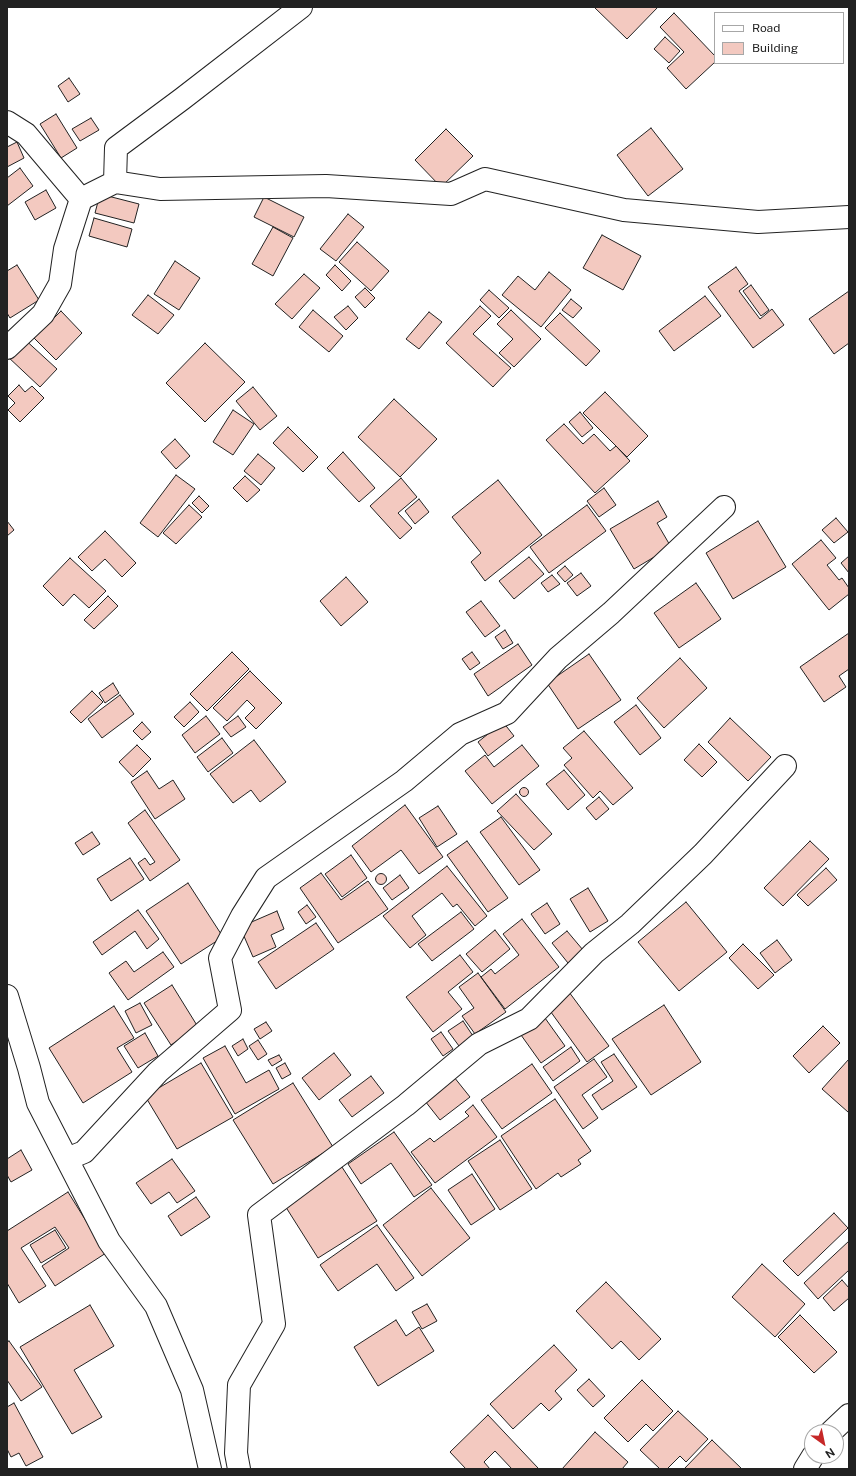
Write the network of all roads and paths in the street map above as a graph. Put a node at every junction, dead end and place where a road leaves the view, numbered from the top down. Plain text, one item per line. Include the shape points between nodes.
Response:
1 (301, 7) edge
2 (7, 122) edge
3 (115, 182) junction
4 (81, 199) junction
5 (849, 217) edge
6 (7, 348) edge
7 (724, 507) dead end
8 (785, 766) dead end
9 (7, 996) edge
10 (67, 1159) junction
11 (849, 1415) edge
12 (839, 1424) edge
13 (210, 1469) edge
14 (239, 1469) edge

1 - 3 street via 116,148
2 - 4 street via 26,134
3 - 4 street
3 - 5 street via 160,189 326,186 451,194 485,179 624,210 758,222
4 - 6 street via 65,249 60,284 43,314
7 - 10 street via 611,613 558,658 507,713 460,734 404,781 266,878 220,958 230,1010 158,1072 84,1152
8 - 14 street via 703,854 630,924 594,953 529,1019 479,1044 406,1105 259,1215 274,1324 239,1385 236,1453
9 - 10 street via 38,1103
10 - 13 street via 109,1241 156,1306 192,1390
11 - 12 street

